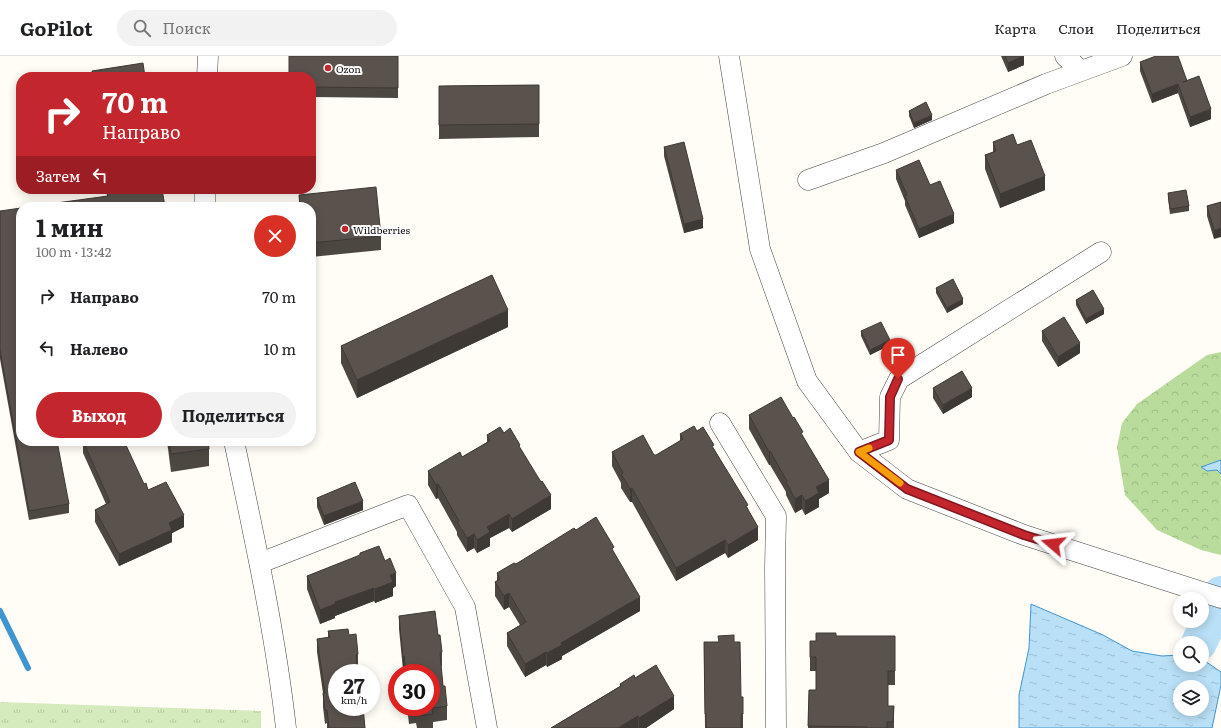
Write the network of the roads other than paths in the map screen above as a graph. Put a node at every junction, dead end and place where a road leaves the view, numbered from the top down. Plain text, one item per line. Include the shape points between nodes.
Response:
1 (208, 56) edge
2 (728, 56) edge
3 (1065, 56) edge
4 (1122, 56) edge
5 (1080, 70) junction
6 (207, 72) edge
7 (808, 180) dead end
8 (1100, 252) dead end
9 (720, 423) dead end
10 (235, 446) edge
11 (859, 452) junction
12 (260, 563) junction
13 (1221, 598) edge
14 (286, 728) edge
15 (487, 728) edge
16 (776, 728) edge

1 - 6 street
2 - 11 street via 760,249 807,382
3 - 5 street
4 - 5 street
5 - 7 street via 884,153
8 - 11 street via 898,379 890,397 889,440
9 - 16 street via 776,516
10 - 12 street
11 - 13 street via 907,489 1024,535
12 - 14 street via 280,674
12 - 15 street via 408,505 465,607

